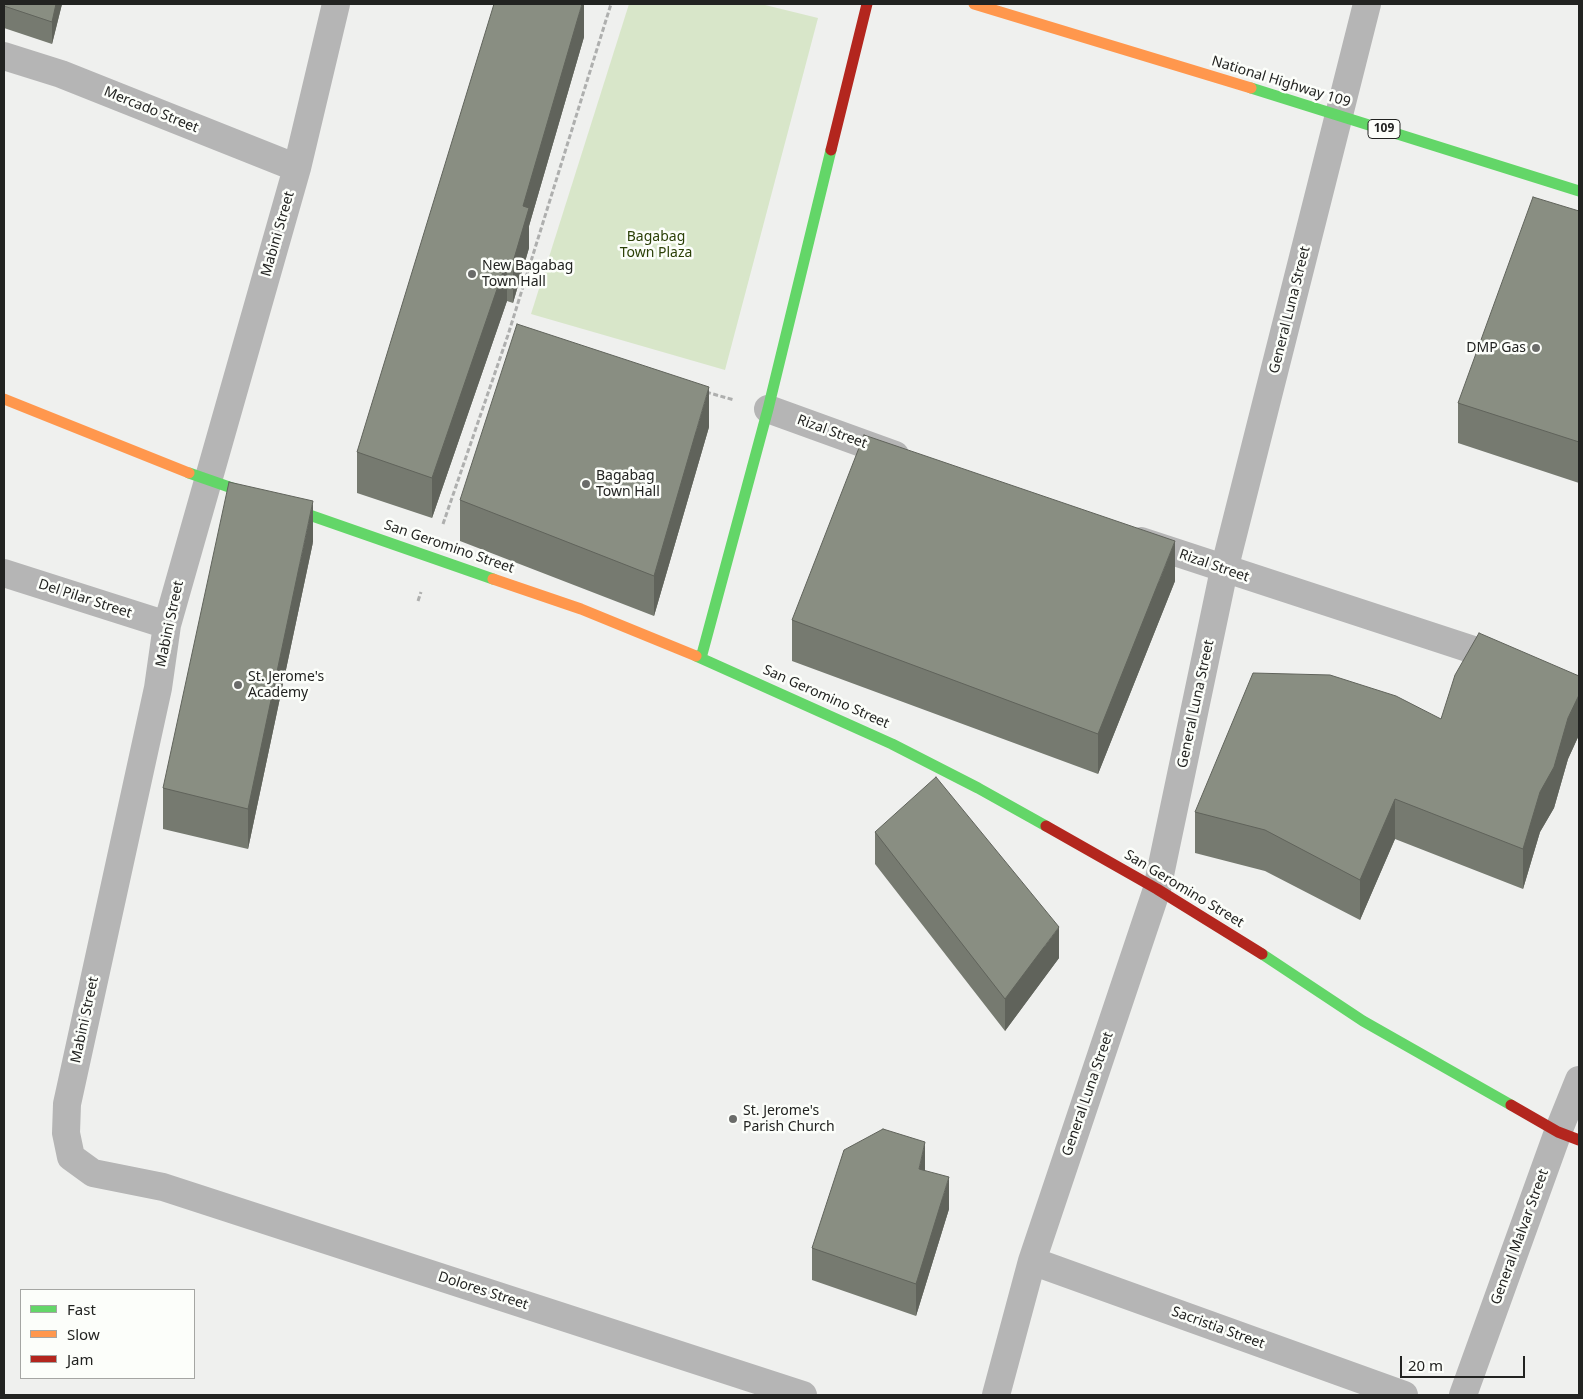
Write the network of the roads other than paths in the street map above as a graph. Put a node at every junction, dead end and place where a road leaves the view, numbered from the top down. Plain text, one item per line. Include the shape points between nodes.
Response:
1 (336, 4) edge
2 (868, 4) edge
3 (974, 4) edge
4 (1367, 4) edge
5 (4, 56) edge
6 (1339, 115) junction
7 (297, 168) junction
8 (1579, 191) edge
9 (4, 399) edge
10 (768, 410) junction
11 (914, 462) edge
12 (207, 480) junction
13 (1115, 532) edge
14 (1224, 570) junction
15 (4, 573) edge
16 (167, 625) junction
17 (702, 658) junction
18 (1523, 666) edge
19 (1157, 889) junction
20 (1579, 1080) edge
21 (1569, 1136) edge
22 (163, 1187) joint
23 (1032, 1261) junction
24 (803, 1395) edge
25 (996, 1395) edge
26 (1404, 1395) edge
27 (1463, 1395) edge

1 - 7 street, Mabini Street
2 - 10 street
3 - 6 street, National Highway 109 / 109
4 - 6 street, General Luna Street
5 - 7 street, Mercado Street via 61,74
6 - 8 street, National Highway 109 / 109
6 - 14 street, General Luna Street
7 - 12 street, Mabini Street
9 - 12 street, San Geromino Street
10 - 11 street, Rizal Street
10 - 17 street
12 - 16 street, Mabini Street
12 - 17 street, San Geromino Street via 581,609
13 - 14 street, Rizal Street
14 - 18 street, Rizal Street
14 - 19 street, General Luna Street
15 - 16 street, Del Pilar Street
16 - 22 street, Mabini Street via 158,688 67,1104 66,1133 72,1158 92,1174
17 - 19 street, San Geromino Street via 892,744 978,788
19 - 21 street, San Geromino Street via 1283,967 1363,1022
19 - 23 street, General Luna Street
20 - 21 street, General Malvar Street
21 - 27 street, General Malvar Street
22 - 24 street, Dolores Street
23 - 25 street, General Luna Street
23 - 26 street, Sacristia Street

